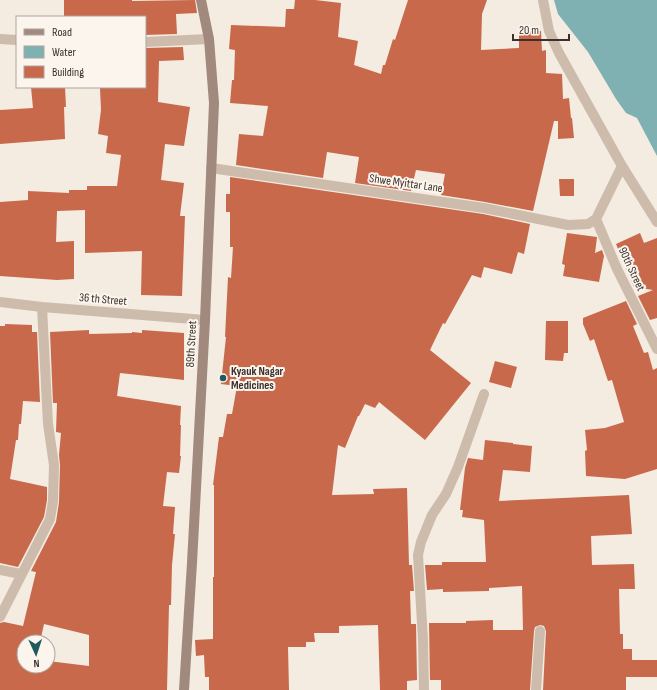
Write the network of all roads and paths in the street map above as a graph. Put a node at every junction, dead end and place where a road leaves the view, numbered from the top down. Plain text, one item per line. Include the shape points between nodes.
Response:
1 (201, 0) edge
2 (542, 0) edge
3 (0, 39) edge
4 (209, 39) junction
5 (16, 40) edge
6 (146, 42) edge
7 (622, 166) junction
8 (211, 168) junction
9 (596, 219) junction
10 (657, 222) edge
11 (0, 302) edge
12 (42, 307) junction
13 (205, 320) junction
14 (657, 349) edge
15 (484, 394) dead end
16 (0, 570) edge
17 (21, 574) junction
18 (0, 617) edge
19 (540, 631) dead end
20 (184, 690) edge
21 (424, 690) edge
22 (536, 690) edge

1 - 4 main road, 89th Street
2 - 7 street via 549,32 559,54
3 - 5 street
4 - 6 street
4 - 8 main road, 89th Street via 214,102
7 - 9 street
7 - 10 street
8 - 9 street, Shwe Myittar Lane via 484,208 568,225 588,224
8 - 13 main road, 89th Street
9 - 14 street, 90th Street via 617,269
11 - 12 street, 36 th Street
12 - 13 street, 36 th Street
12 - 17 street via 48,424 54,465 54,501 50,519
13 - 20 main road, 89th Street
15 - 21 street via 458,467 446,494 432,515 418,556
16 - 17 street
17 - 18 street
19 - 22 street

